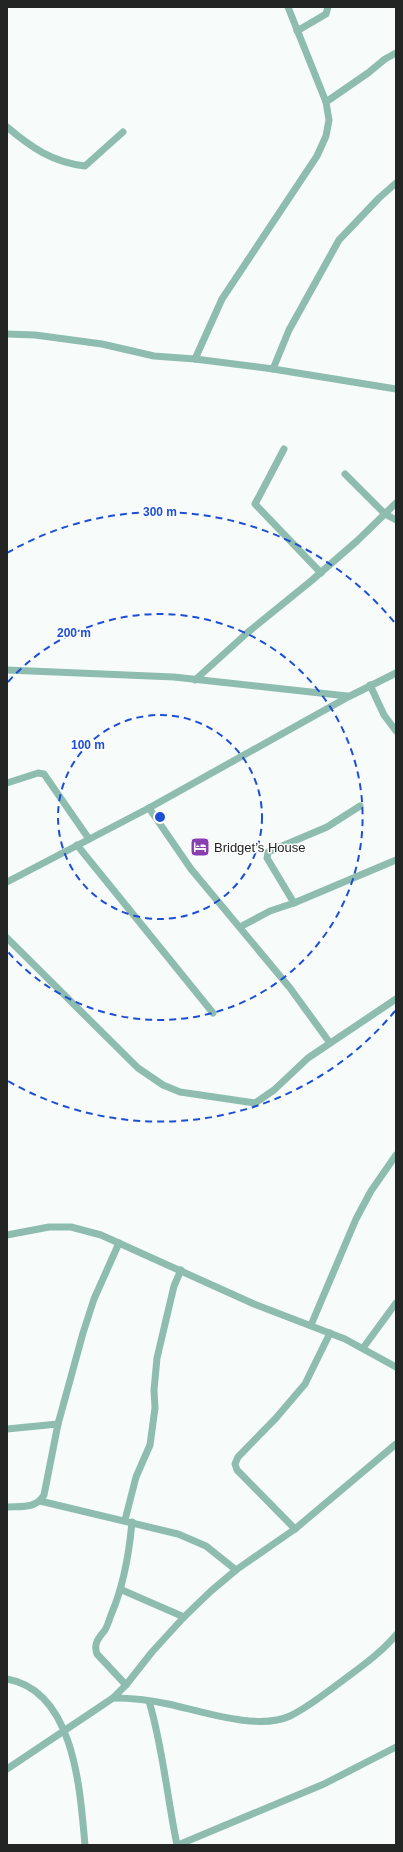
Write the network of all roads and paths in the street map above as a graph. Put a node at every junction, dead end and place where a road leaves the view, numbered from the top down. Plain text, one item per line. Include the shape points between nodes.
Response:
1 (288, 7) edge
2 (328, 7) edge
3 (297, 31) junction
4 (396, 53) edge
5 (326, 102) junction
6 (7, 127) edge
7 (123, 132) dead end
8 (395, 186) edge
9 (7, 334) edge
10 (195, 359) junction
11 (273, 369) junction
12 (396, 389) edge
13 (284, 449) dead end
14 (345, 474) dead end
15 (396, 503) edge
16 (386, 514) junction
17 (396, 520) edge
18 (321, 573) junction
19 (7, 670) edge
20 (396, 673) edge
21 (195, 680) junction
22 (370, 685) junction
23 (348, 696) junction
24 (396, 731) edge
25 (7, 783) edge
26 (360, 806) dead end
27 (149, 808) junction
28 (88, 839) junction
29 (77, 845) junction
30 (396, 860) edge
31 (7, 882) edge
32 (294, 903) junction
33 (240, 927) junction
34 (7, 938) edge
35 (396, 999) edge
36 (213, 1013) dead end
37 (330, 1042) junction
38 (396, 1155) edge
39 (7, 1235) edge
40 (119, 1243) junction
41 (181, 1270) junction
42 (396, 1302) edge
43 (311, 1325) junction
44 (330, 1333) junction
45 (363, 1348) junction
46 (396, 1367) edge
47 (58, 1424) junction
48 (7, 1429) edge
49 (396, 1444) edge
50 (40, 1501) junction
51 (7, 1507) edge
52 (128, 1521) junction
53 (295, 1529) junction
54 (236, 1570) junction
55 (122, 1590) junction
56 (184, 1617) junction
57 (396, 1635) edge
58 (7, 1679) edge
59 (126, 1685) junction
60 (113, 1698) junction
61 (149, 1701) junction
62 (65, 1729) junction
63 (396, 1747) edge
64 (7, 1769) edge
65 (85, 1845) edge
66 (177, 1845) edge

1 - 3 street
2 - 3 street via 326,14
3 - 5 street
4 - 5 street
5 - 10 street via 328,126 317,156 222,299
6 - 7 street via 27,144 51,158 67,164 85,166
8 - 11 street via 379,198 339,240 289,330
9 - 10 street via 102,344 154,356
10 - 11 street
11 - 12 street
13 - 18 street via 255,504
14 - 16 street
15 - 16 street
16 - 17 street
16 - 18 street
18 - 21 street via 247,633
19 - 21 street
20 - 22 street
21 - 23 street
22 - 23 street
22 - 24 street via 384,715
23 - 27 street
25 - 28 street via 38,773 44,774
26 - 32 street via 327,827 268,852 267,858
27 - 28 street
27 - 33 street via 191,869
28 - 29 street
29 - 31 street
29 - 36 street
30 - 32 street
32 - 33 street via 270,911
33 - 37 street
34 - 37 street via 138,1068 163,1085 180,1092 255,1103
35 - 37 street
38 - 43 street via 371,1191 356,1219
39 - 40 street via 49,1227 71,1227
40 - 41 street
40 - 47 street via 82,1333
41 - 43 street via 254,1304
41 - 52 street via 174,1286 157,1358 155,1408 150,1445 136,1477
42 - 45 street
43 - 44 street
44 - 45 street
44 - 53 street via 305,1384 235,1464 237,1470
45 - 46 street
47 - 48 street
47 - 50 street via 44,1495
49 - 53 street
50 - 51 street via 34,1506
50 - 52 street
52 - 54 street via 178,1534 206,1546
52 - 55 street via 128,1558
53 - 54 street
54 - 56 street
55 - 56 street
55 - 59 street via 95,1648 97,1654
56 - 59 street
57 - 61 street via 368,1662 290,1716 271,1721 229,1718
58 - 62 street via 28,1686 52,1708
59 - 60 street
60 - 61 street
60 - 62 street
61 - 66 street via 158,1731
62 - 64 street
62 - 65 street via 79,1780
63 - 66 street via 324,1784

